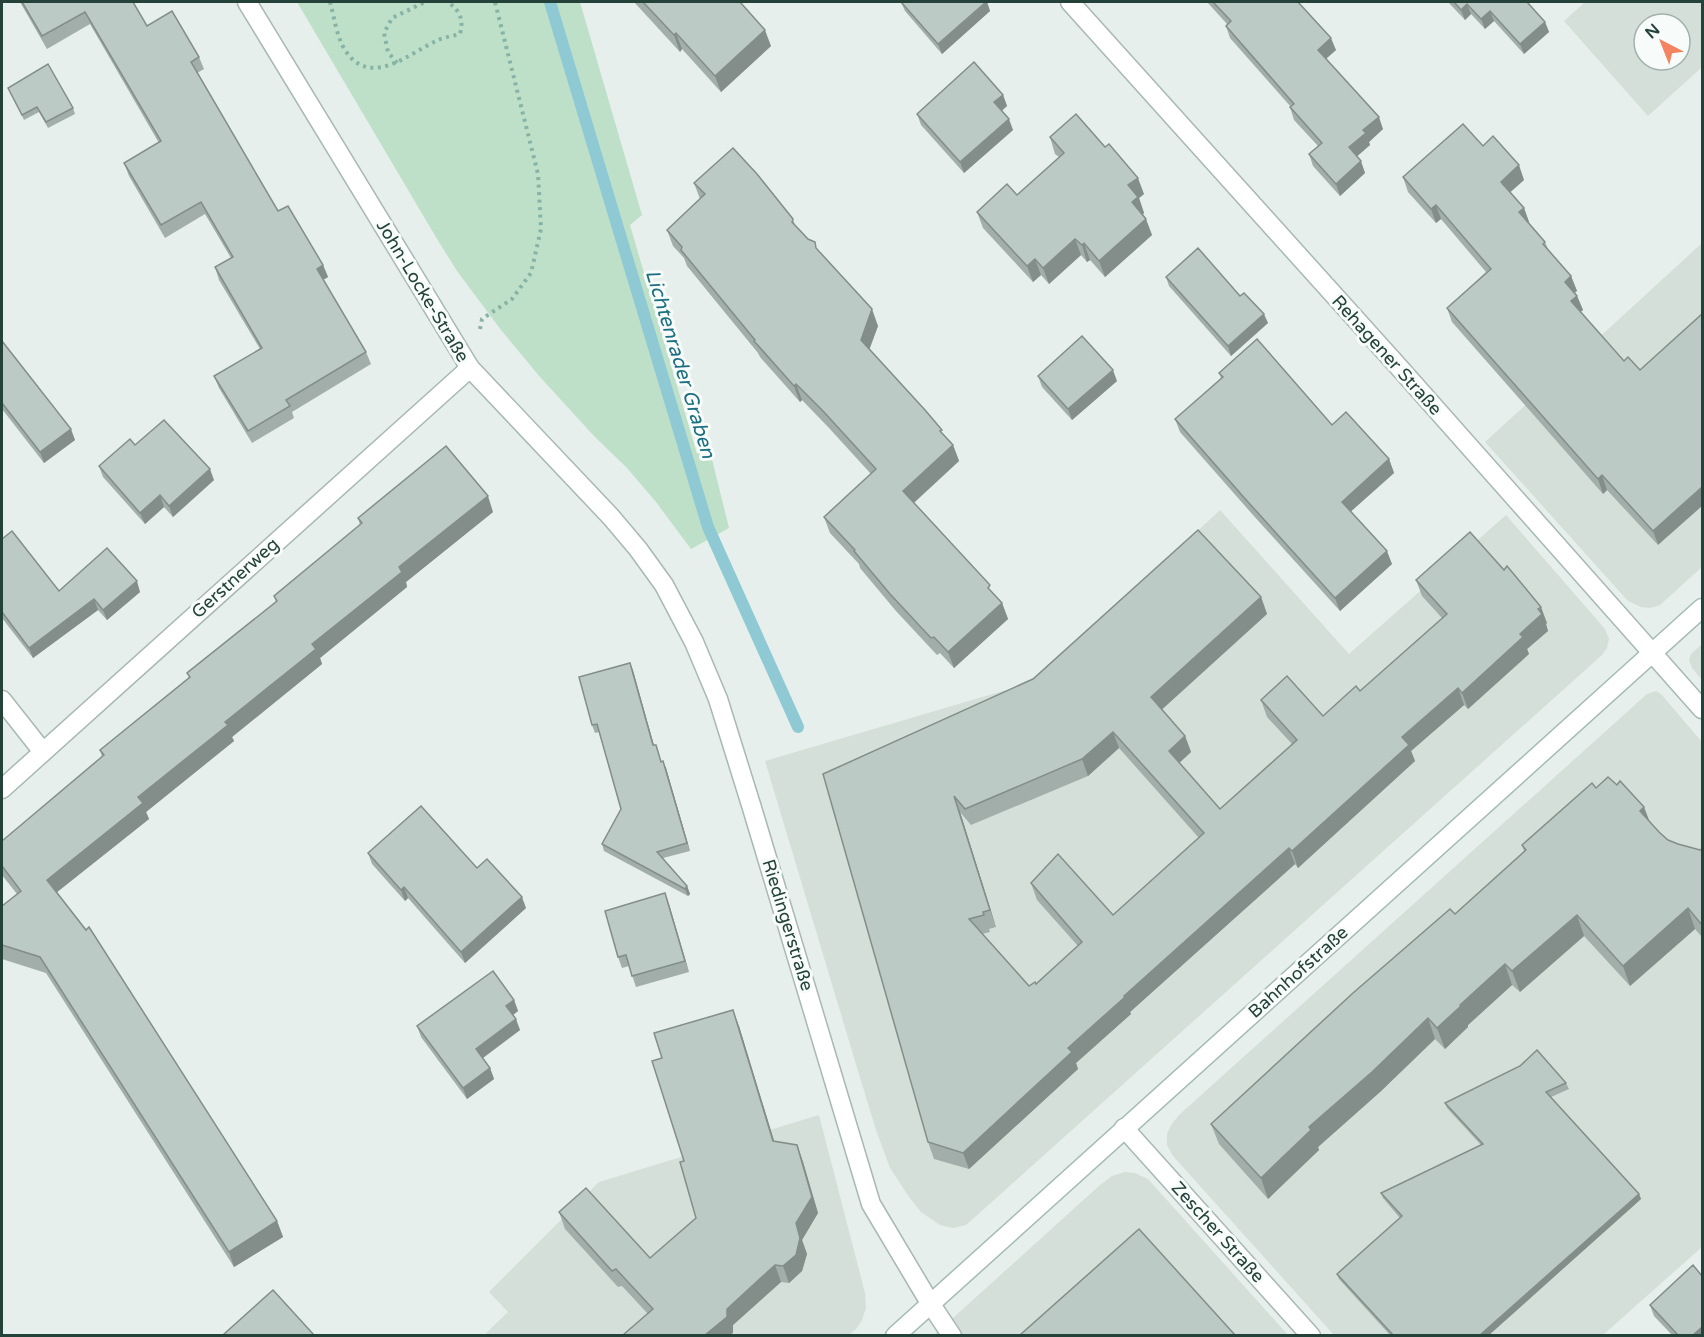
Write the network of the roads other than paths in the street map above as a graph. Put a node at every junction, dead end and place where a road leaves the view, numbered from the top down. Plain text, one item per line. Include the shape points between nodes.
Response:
1 (247, 2) edge
2 (1070, 2) edge
3 (470, 368) junction
4 (638, 549) joint
5 (1702, 608) edge
6 (1653, 653) junction
7 (2, 700) edge
8 (1702, 709) edge
9 (43, 752) junction
10 (2, 789) edge
11 (1124, 1128) junction
12 (930, 1304) junction
13 (895, 1335) edge
14 (952, 1335) edge
15 (1311, 1335) edge

1 - 3 street, John-Locke-Straße
2 - 6 street, Rehagener Straße
3 - 4 street, John-Locke-Straße
3 - 9 street, Gerstnerweg
4 - 12 street, Riedingerstraße via 664,585 718,699 872,1204
5 - 6 street, Bahnhofstraße
6 - 8 street, Rehagener Straße
6 - 11 street, Bahnhofstraße
7 - 9 street
9 - 10 street, Gerstnerweg
11 - 12 street, Bahnhofstraße
11 - 15 street, Zescher Straße
12 - 13 street, Bahnhofstraße
12 - 14 street, Riedingerstraße

